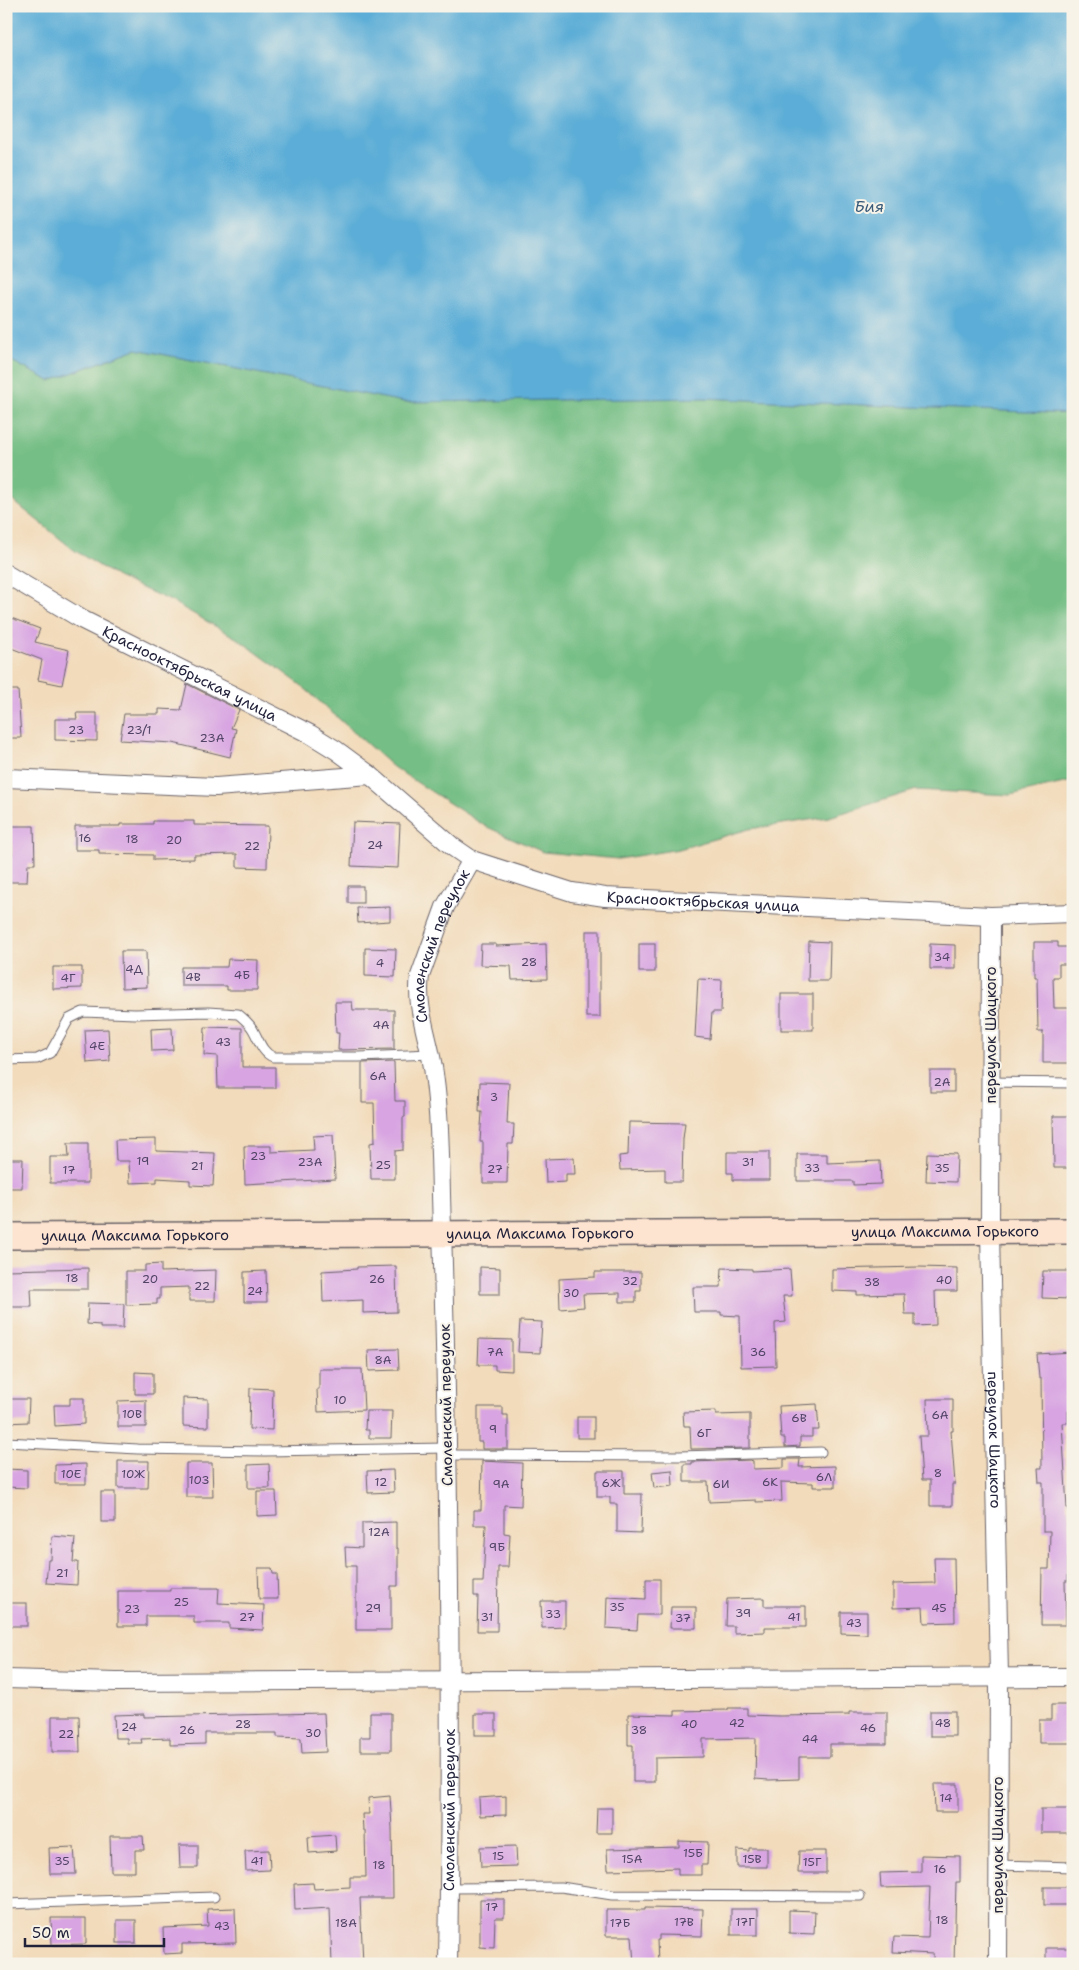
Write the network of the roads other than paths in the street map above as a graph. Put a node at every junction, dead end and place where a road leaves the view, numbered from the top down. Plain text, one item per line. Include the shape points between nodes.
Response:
1 (6, 574) edge
2 (370, 775) junction
3 (6, 778) edge
4 (472, 860) junction
5 (1073, 913) edge
6 (991, 916) junction
7 (431, 1054) junction
8 (6, 1060) edge
9 (990, 1082) junction
10 (1073, 1083) edge
11 (990, 1231) junction
12 (1073, 1231) edge
13 (442, 1234) junction
14 (6, 1236) edge
15 (6, 1442) edge
16 (447, 1452) junction
17 (821, 1452) dead end
18 (999, 1676) junction
19 (1073, 1677) edge
20 (6, 1679) edge
21 (450, 1679) junction
22 (998, 1865) junction
23 (1073, 1867) edge
24 (449, 1888) junction
25 (214, 1896) dead end
26 (860, 1896) dead end
27 (6, 1904) edge
28 (448, 1964) edge
29 (998, 1964) edge

1 - 2 street, Краснооктябрьская улица via 83,620 310,734
2 - 3 street via 216,787
2 - 4 street, Краснооктябрьская улица
4 - 6 street, Краснооктябрьская улица via 572,892 605,897
4 - 7 street, Смоленский переулок via 445,907 420,976 420,997
5 - 6 street, Краснооктябрьская улица
6 - 9 street, переулок Шацкого
7 - 8 lane via 273,1057 263,1050 252,1029 238,1014 90,1012 76,1014 69,1019 50,1053 37,1059
7 - 13 street, Смоленский переулок via 438,1111
9 - 10 lane
9 - 11 street, переулок Шацкого
11 - 12 main road, улица Максима Горького
11 - 13 main road, улица Максима Горького
11 - 18 street, переулок Шацкого
13 - 14 main road, улица Максима Горького
13 - 16 street, Смоленский переулок
15 - 16 lane via 265,1452
16 - 17 lane via 679,1456
16 - 21 street, Смоленский переулок
18 - 19 street
18 - 21 street
18 - 22 street, переулок Шацкого
20 - 21 street via 116,1682
21 - 24 street, Смоленский переулок
22 - 23 lane
22 - 29 street, переулок Шацкого
24 - 26 lane via 561,1887 612,1895
24 - 28 street, Смоленский переулок
25 - 27 lane

